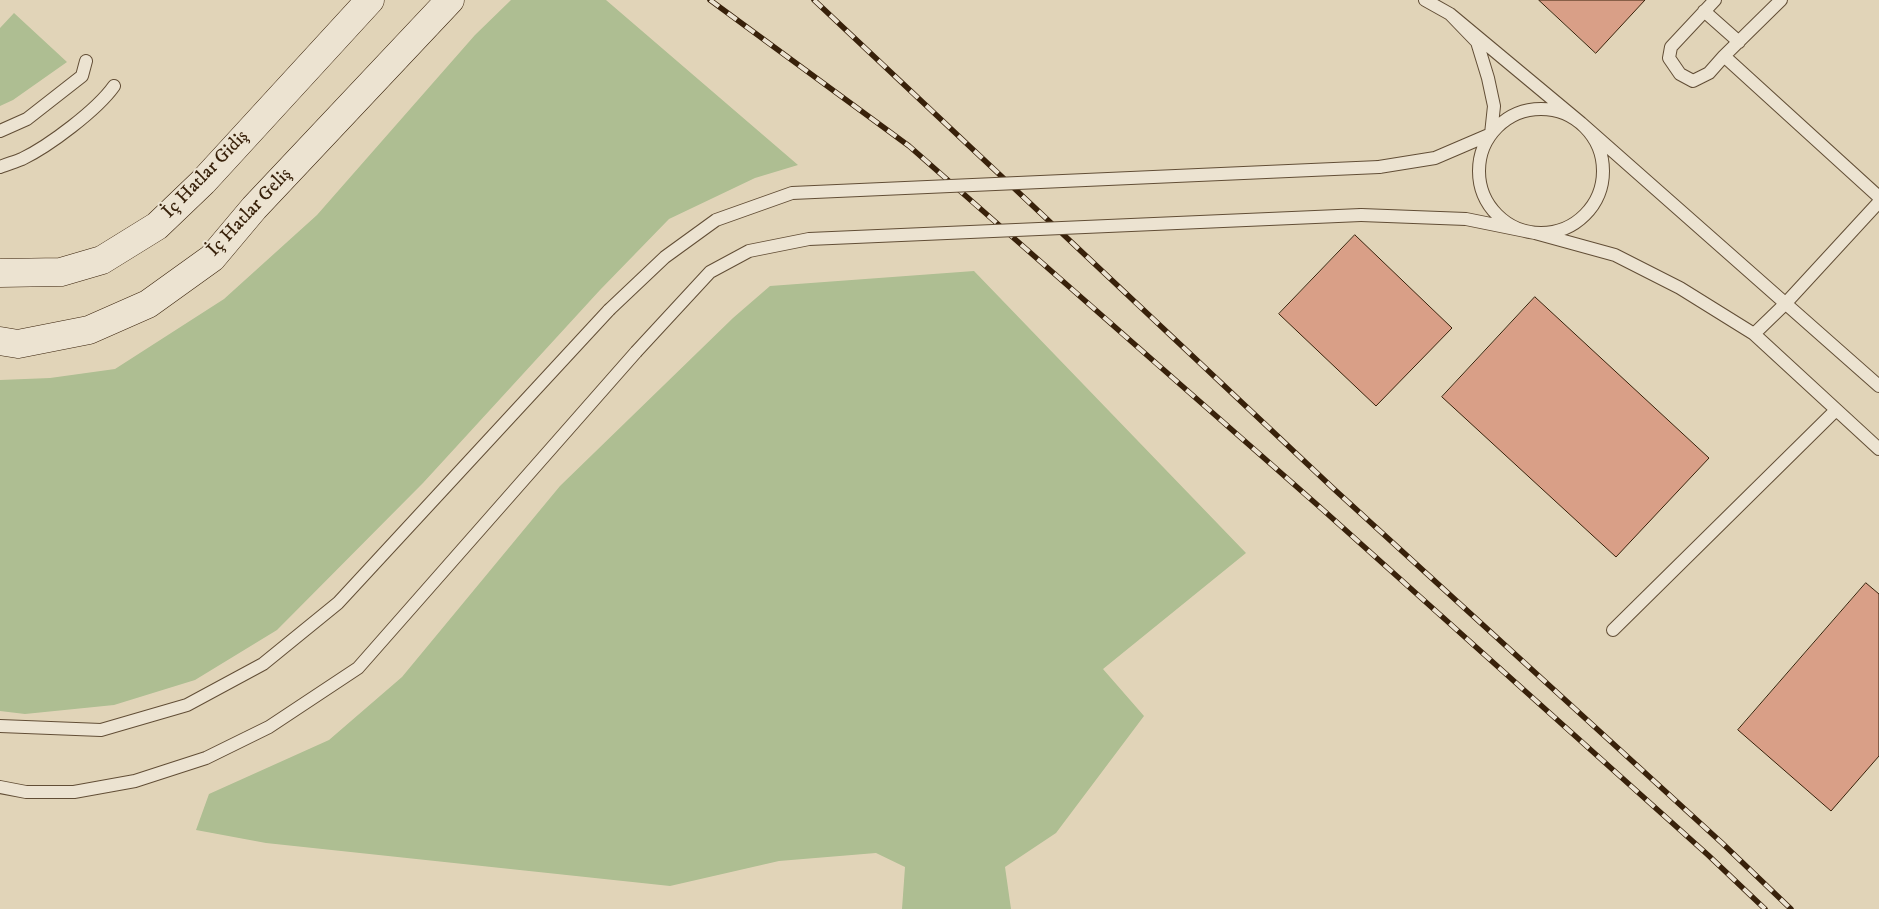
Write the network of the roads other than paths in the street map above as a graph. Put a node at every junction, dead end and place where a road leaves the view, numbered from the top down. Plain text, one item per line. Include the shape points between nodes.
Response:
1 (370, 0) edge
2 (450, 0) edge
3 (1425, 0) edge
4 (1715, 0) edge
5 (1781, 0) edge
6 (1704, 11) junction
7 (1450, 14) junction
8 (1739, 42) junction
9 (1724, 56) junction
10 (86, 61) dead end
11 (114, 86) dead end
12 (1581, 123) junction
13 (0, 131) edge
14 (1492, 134) junction
15 (0, 167) edge
16 (1879, 197) edge
17 (1879, 202) edge
18 (1535, 233) junction
19 (0, 273) edge
20 (1785, 304) junction
21 (1754, 334) junction
22 (0, 341) edge
23 (1879, 386) edge
24 (1836, 410) junction
25 (1879, 449) edge
26 (1612, 630) dead end
27 (0, 726) edge
28 (0, 787) edge

1 - 19 street, İç Hatlar Gidiş via 203,182 156,226 102,260 61,272
2 - 22 street, İç Hatlar Geliş via 254,208 212,258 148,304 89,330 18,344
3 - 7 lane
4 - 6 lane
5 - 8 lane
6 - 8 lane
6 - 9 lane via 1671,47 1669,58 1680,74 1693,81 1709,73
7 - 12 lane
7 - 14 lane via 1476,42 1494,106
8 - 9 lane
9 - 16 lane
10 - 13 lane via 82,76 27,119
11 - 15 lane via 106,97 56,138 22,160
12 - 14 lane via 1564,113 1544,108 1515,115
12 - 18 lane via 1594,138 1602,156 1603,176 1599,195 1588,212 1573,224 1554,232
12 - 20 lane
14 - 18 lane via 1483,150 1479,168 1481,187 1501,218 1516,228
14 - 27 lane, bridge via 1435,158 1379,167 792,193 716,220 665,257 609,310 338,603 263,664 187,706 101,730
17 - 20 lane
18 - 21 lane via 1615,255 1680,288
18 - 28 lane, bridge via 1466,219 1361,215 810,239 749,251 710,272 358,668 269,727 206,758 135,781 74,792 26,792
20 - 21 lane
20 - 23 lane
21 - 24 lane
24 - 25 lane
24 - 26 lane

